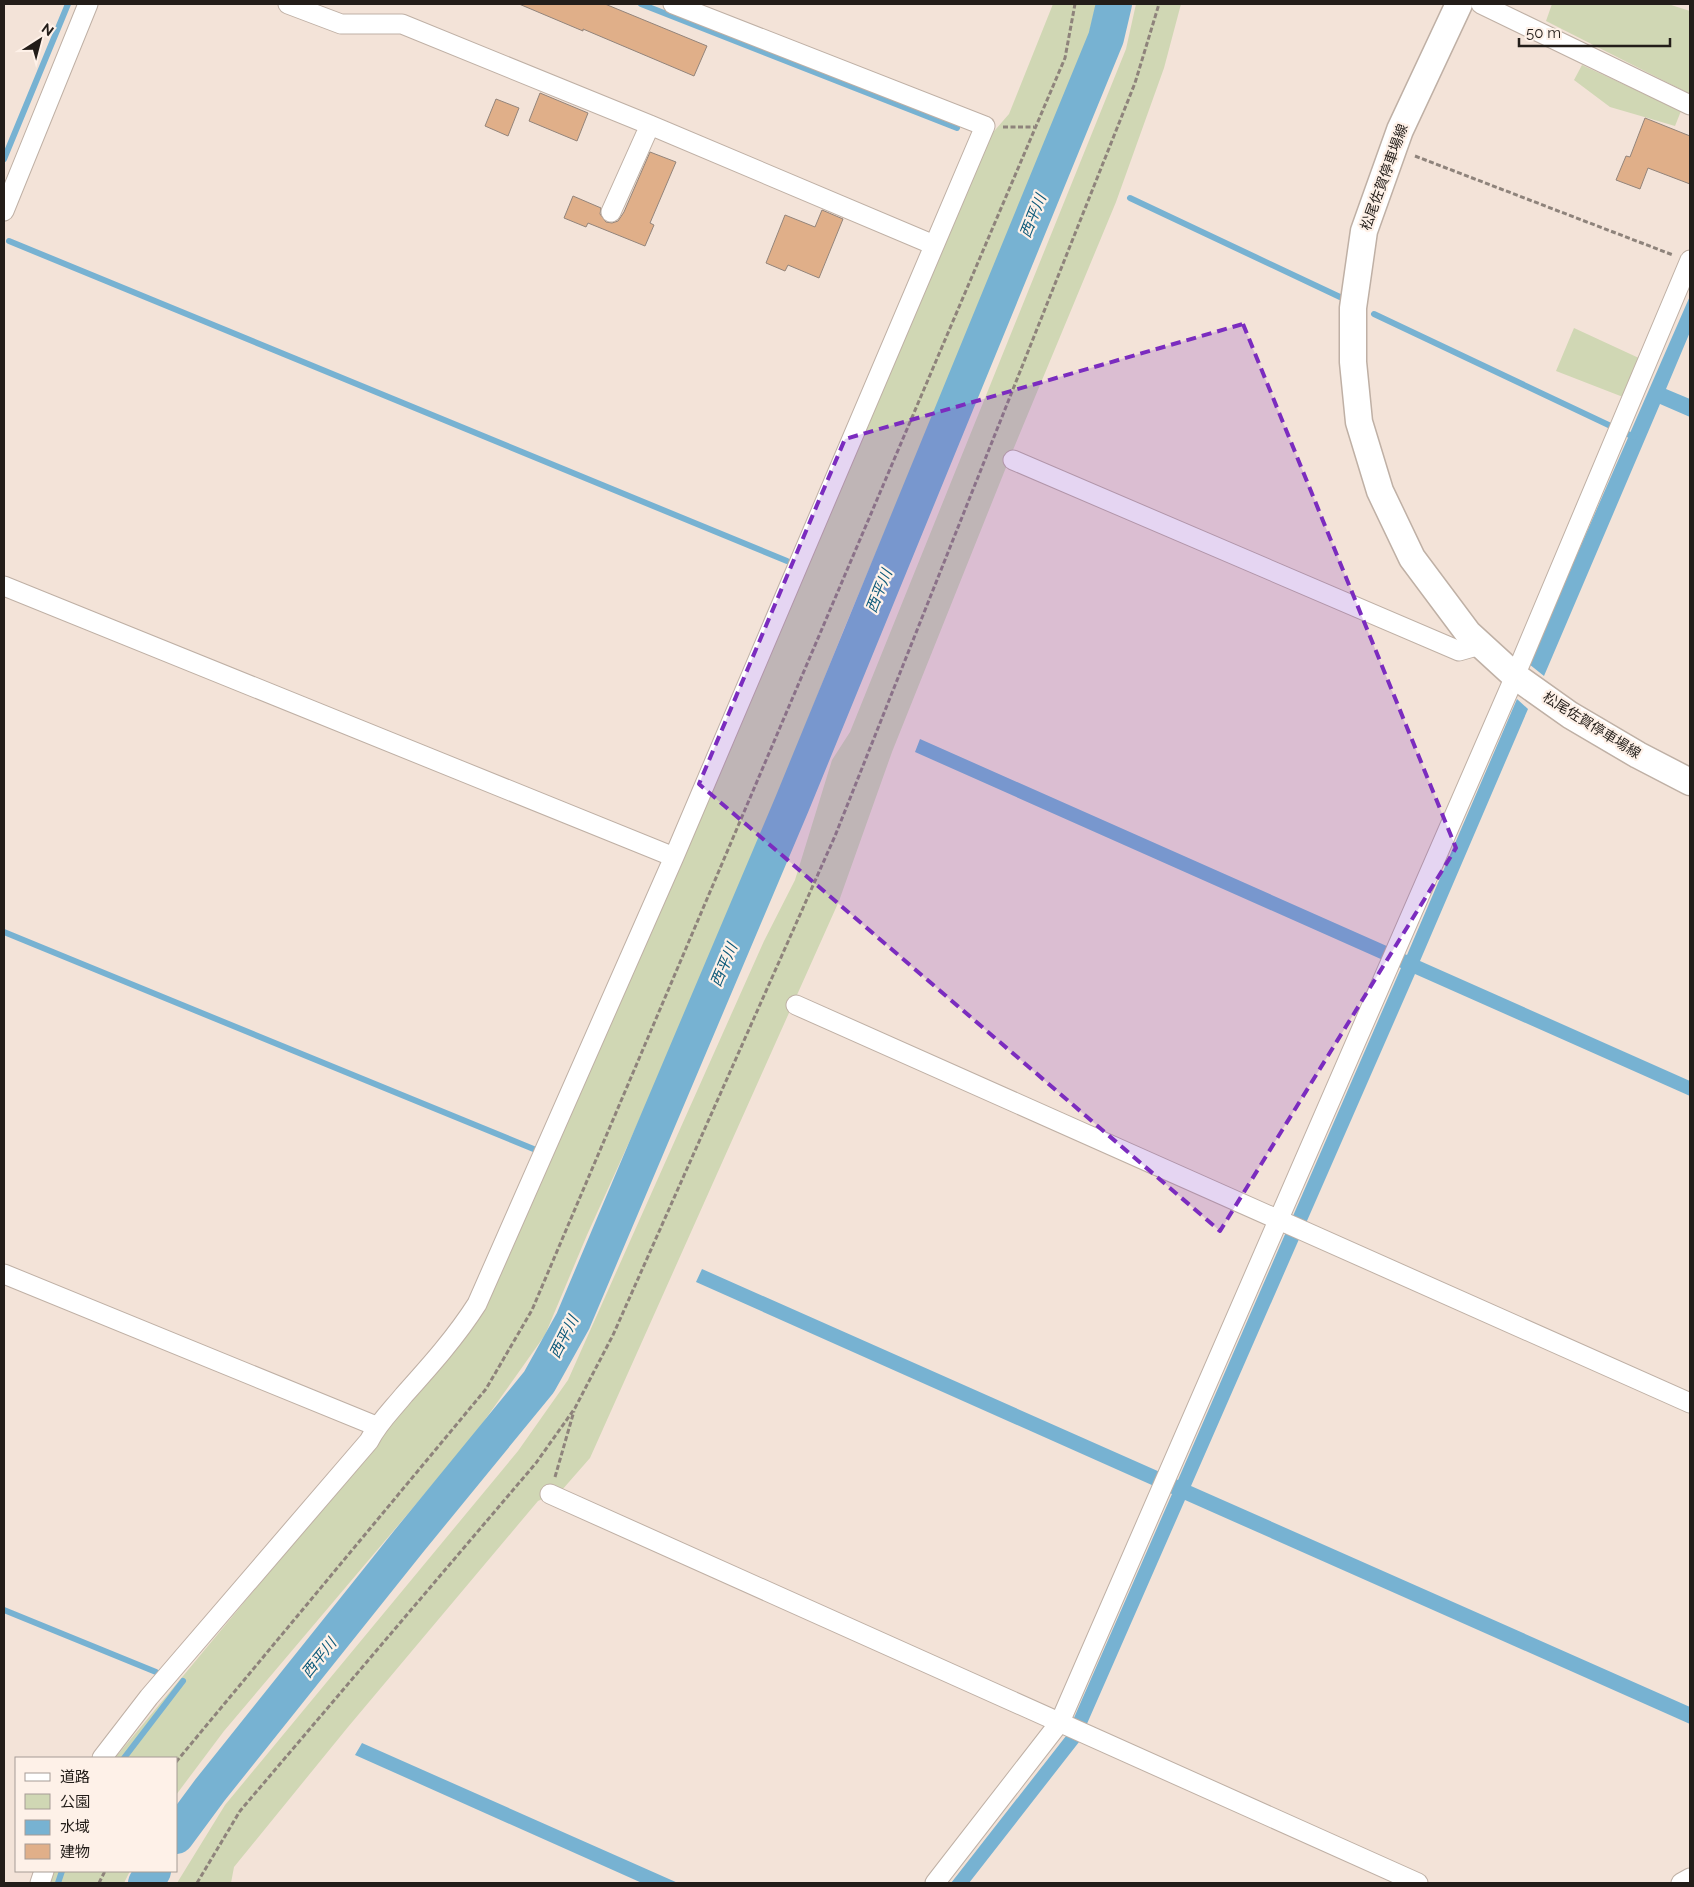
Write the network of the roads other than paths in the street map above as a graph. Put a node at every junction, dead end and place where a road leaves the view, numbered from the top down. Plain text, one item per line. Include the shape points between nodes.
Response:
1 (88, 4) edge
2 (288, 4) edge
3 (673, 4) edge
4 (1459, 4) edge
5 (1481, 4) edge
6 (1690, 105) edge
7 (650, 125) junction
8 (4, 211) edge
9 (610, 212) dead end
10 (934, 245) junction
11 (1690, 261) edge
12 (1013, 460) dead end
13 (4, 586) edge
14 (1480, 645) junction
15 (1516, 676) junction
16 (1690, 782) edge
17 (674, 857) junction
18 (796, 1005) dead end
19 (1278, 1221) junction
20 (4, 1274) edge
21 (1690, 1403) edge
22 (376, 1426) junction
23 (550, 1494) road end
24 (1060, 1722) junction
25 (103, 1757) edge
26 (1690, 1878) edge
27 (935, 1883) edge
28 (1418, 1883) edge
29 (1681, 1883) edge

1 - 8 street
2 - 7 street via 341,24 402,24
3 - 10 street via 985,126
4 - 14 main road, 松尾佐賀停車場線 via 1400,130 1364,231 1353,308 1353,362 1359,422 1380,491 1412,558
5 - 6 street
7 - 9 street
7 - 10 street
10 - 17 street
11 - 15 street
12 - 14 street via 1459,651
13 - 17 street
14 - 15 main road, 松尾佐賀停車場線
15 - 16 main road, 松尾佐賀停車場線 via 1570,715
15 - 19 street
17 - 22 street via 477,1304 432,1363
18 - 19 street
19 - 21 street
19 - 24 street
20 - 22 street
22 - 25 street via 369,1441 149,1697
23 - 24 street
24 - 27 street
24 - 28 street
26 - 29 street

